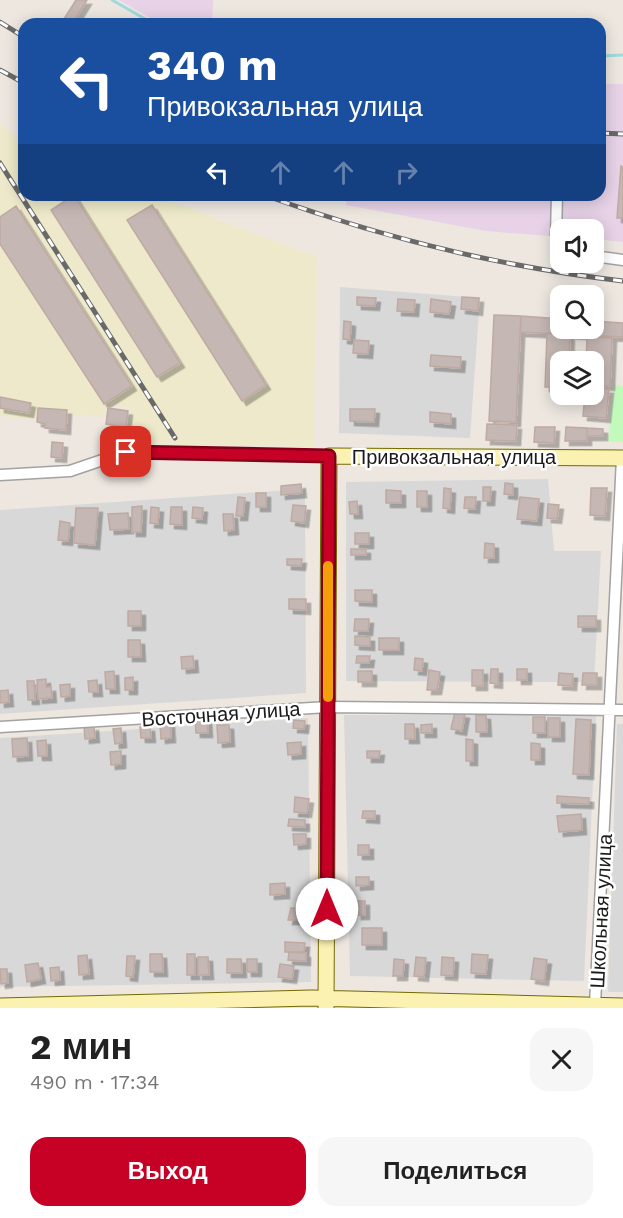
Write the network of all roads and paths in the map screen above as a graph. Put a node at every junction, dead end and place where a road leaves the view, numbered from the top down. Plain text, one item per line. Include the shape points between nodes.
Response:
1 (557, 201) edge
2 (556, 219) edge
3 (604, 257) edge
4 (623, 260) edge
5 (329, 456) junction
6 (622, 458) edge
7 (0, 475) edge
8 (328, 707) junction
9 (609, 709) junction
10 (623, 710) edge
11 (0, 727) edge
12 (326, 1003) edge
13 (595, 1005) junction
14 (0, 1006) edge
15 (623, 1006) edge

1 - 2 street
3 - 4 street
5 - 6 street, Привокзальная улица
5 - 7 street, Привокзальная улица via 126,452 70,471
5 - 8 street
6 - 9 street, Школьная улица
8 - 9 street, Восточная улица
8 - 11 street, Восточная улица
8 - 12 street
9 - 10 street, Восточная улица
9 - 13 street, Школьная улица
12 - 13 street
12 - 14 street
13 - 15 street

